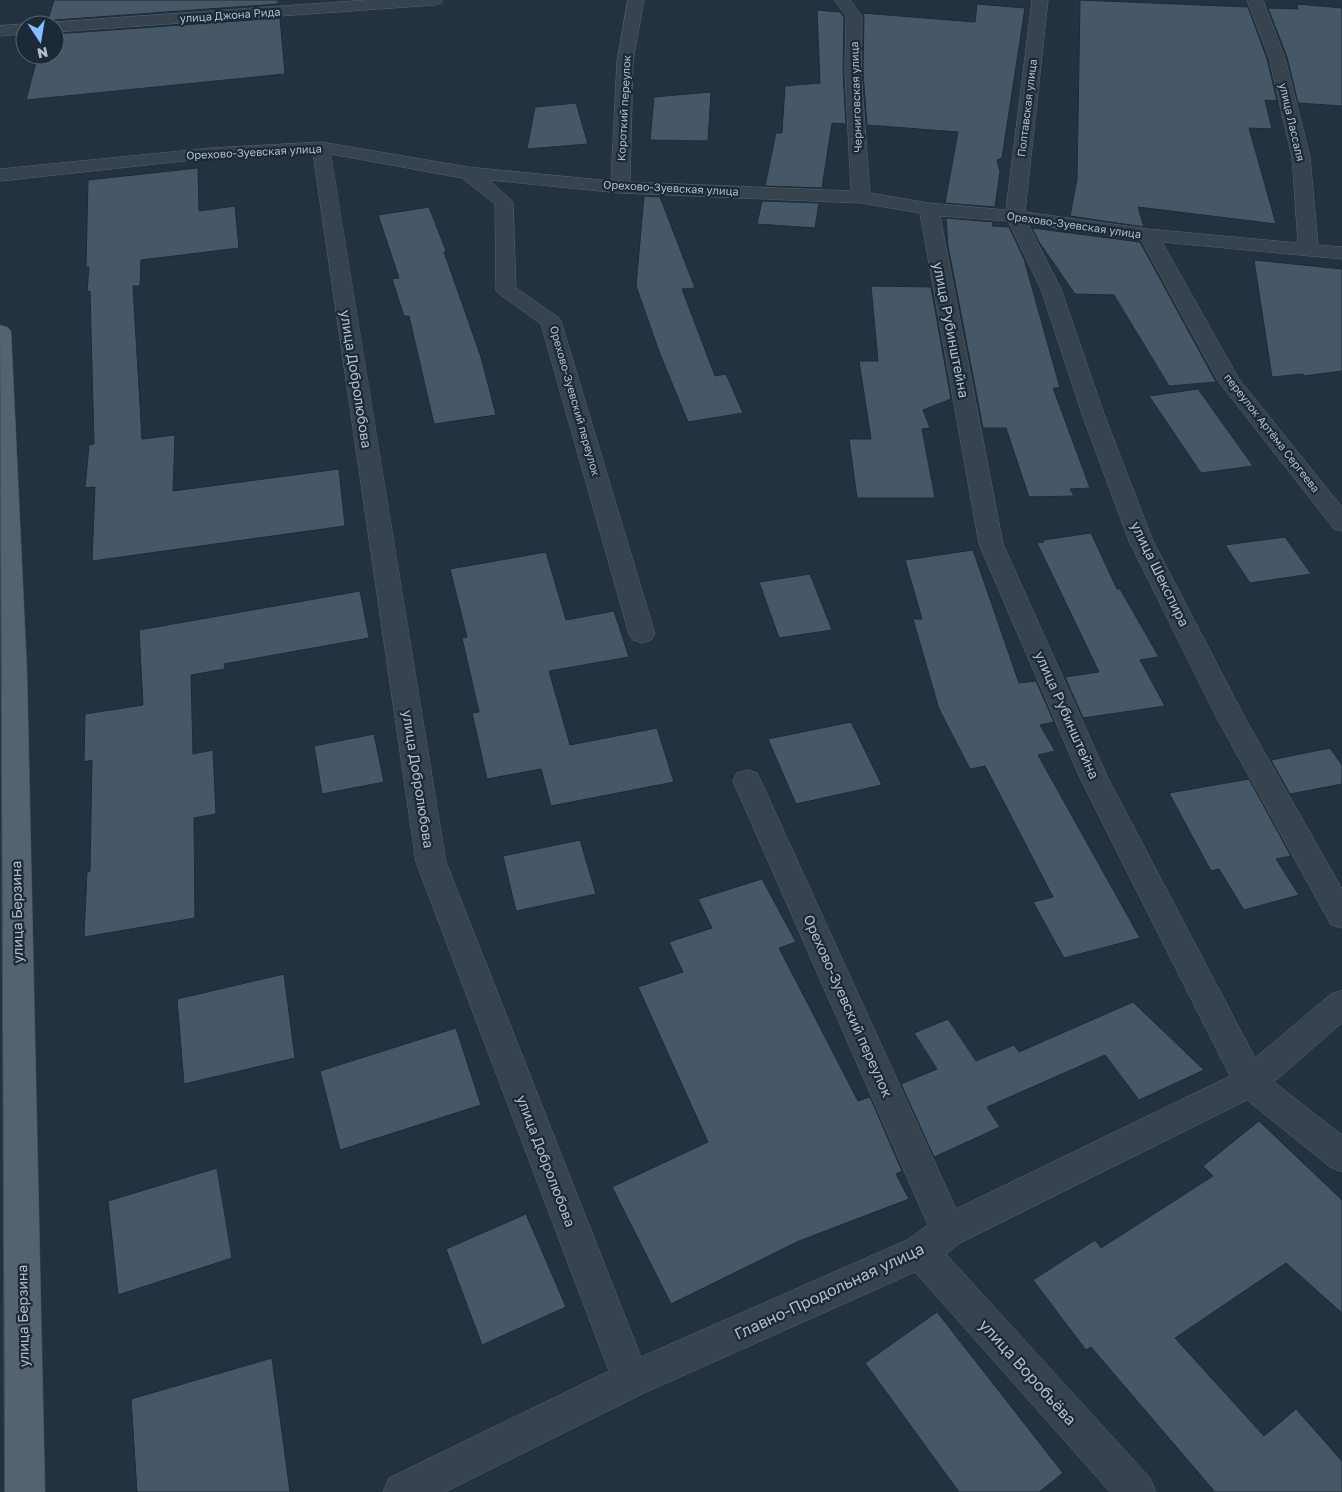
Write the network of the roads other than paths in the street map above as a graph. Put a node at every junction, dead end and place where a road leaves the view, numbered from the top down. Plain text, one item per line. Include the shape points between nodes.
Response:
1 (435, 0) edge
2 (636, 0) edge
3 (842, 0) edge
4 (1040, 0) edge
5 (1255, 0) edge
6 (65, 26) edge
7 (15, 30) edge
8 (0, 31) edge
9 (320, 147) junction
10 (468, 173) junction
11 (0, 175) edge
12 (620, 186) junction
13 (861, 198) junction
14 (929, 209) junction
15 (1015, 216) junction
16 (1148, 235) junction
17 (1308, 249) junction
18 (1342, 253) edge
19 (0, 331) edge
20 (1342, 523) edge
21 (642, 634) dead end
22 (748, 781) dead end
23 (1342, 916) edge
24 (1342, 1004) edge
25 (1250, 1082) junction
26 (1342, 1156) edge
27 (934, 1241) junction
28 (631, 1380) junction
29 (25, 1492) edge
30 (404, 1492) edge
31 (1136, 1492) edge

1 - 6 street, улица Джона Рида
2 - 12 street, Короткий переулок via 625,61
3 - 13 street, Черниговская улица via 854,16 853,72
4 - 15 street, Полтавская улица
5 - 17 street, улица Лассаля via 1277,58 1301,157
7 - 8 street
9 - 10 street, Орехово-Зуевская улица
9 - 11 street, Орехово-Зуевская улица via 211,153
9 - 28 street, улица Добролюбова via 431,862
10 - 12 street, Орехово-Зуевская улица
10 - 21 street, Орехово-Зуевский переулок via 504,202 506,290 551,321
12 - 13 street, Орехово-Зуевская улица
13 - 14 street, Орехово-Зуевская улица
14 - 15 street, Орехово-Зуевская улица
14 - 25 street, улица Рубинштейна via 991,544 1094,778
15 - 16 street, Орехово-Зуевская улица
15 - 23 street, улица Шекспира via 1052,289 1093,414 1141,541 1232,720
16 - 17 street, Орехово-Зуевская улица
16 - 20 street, переулок Артёма Сергеева via 1229,381
17 - 18 street, Орехово-Зуевская улица
19 - 29 main road, улица Берзина via 14,672
22 - 27 street, Орехово-Зуевский переулок
24 - 25 street, Главно-Продольная улица
25 - 26 street, улица Рубинштейна
25 - 27 street, Главно-Продольная улица
27 - 28 street, Главно-Продольная улица
27 - 31 street, улица Воробьёва
28 - 30 street, Главно-Продольная улица

